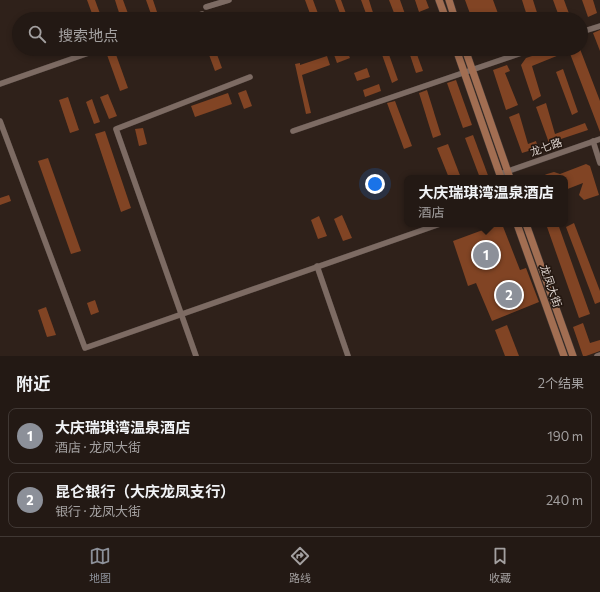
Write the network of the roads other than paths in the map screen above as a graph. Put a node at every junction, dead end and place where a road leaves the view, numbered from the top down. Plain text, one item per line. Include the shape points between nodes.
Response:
1 (229, 0) edge
2 (439, 0) edge
3 (449, 0) edge
4 (206, 7) dead end
5 (443, 12) edge
6 (453, 12) edge
7 (600, 26) edge
8 (588, 30) edge
9 (80, 56) edge
10 (458, 56) edge
11 (468, 56) edge
12 (513, 56) edge
13 (473, 70) junction
14 (464, 73) junction
15 (250, 77) dead end
16 (0, 84) edge
17 (0, 120) edge
18 (293, 130) dead end
19 (600, 139) edge
20 (593, 142) junction
21 (600, 163) edge
22 (509, 174) edge
23 (500, 175) edge
24 (431, 227) edge
25 (518, 227) edge
26 (527, 227) edge
27 (317, 266) junction
28 (182, 314) junction
29 (600, 355) edge
30 (196, 356) edge
31 (348, 356) edge
32 (564, 356) edge
33 (573, 356) edge
34 (597, 356) edge

1 - 4 street
2 - 5 main road
3 - 6 main road
7 - 8 street
9 - 16 street
10 - 14 main road
11 - 13 main road
12 - 13 street
13 - 14 street
13 - 22 main road
14 - 18 street
14 - 23 main road
15 - 28 street via 116,129
17 - 28 street via 85,348
19 - 20 street, 龙七路
20 - 21 street
20 - 22 street, 龙七路
24 - 27 street
25 - 32 main road, 龙凤大街
26 - 33 main road, 龙凤大街
27 - 28 street
27 - 31 street
28 - 30 street
29 - 34 street

